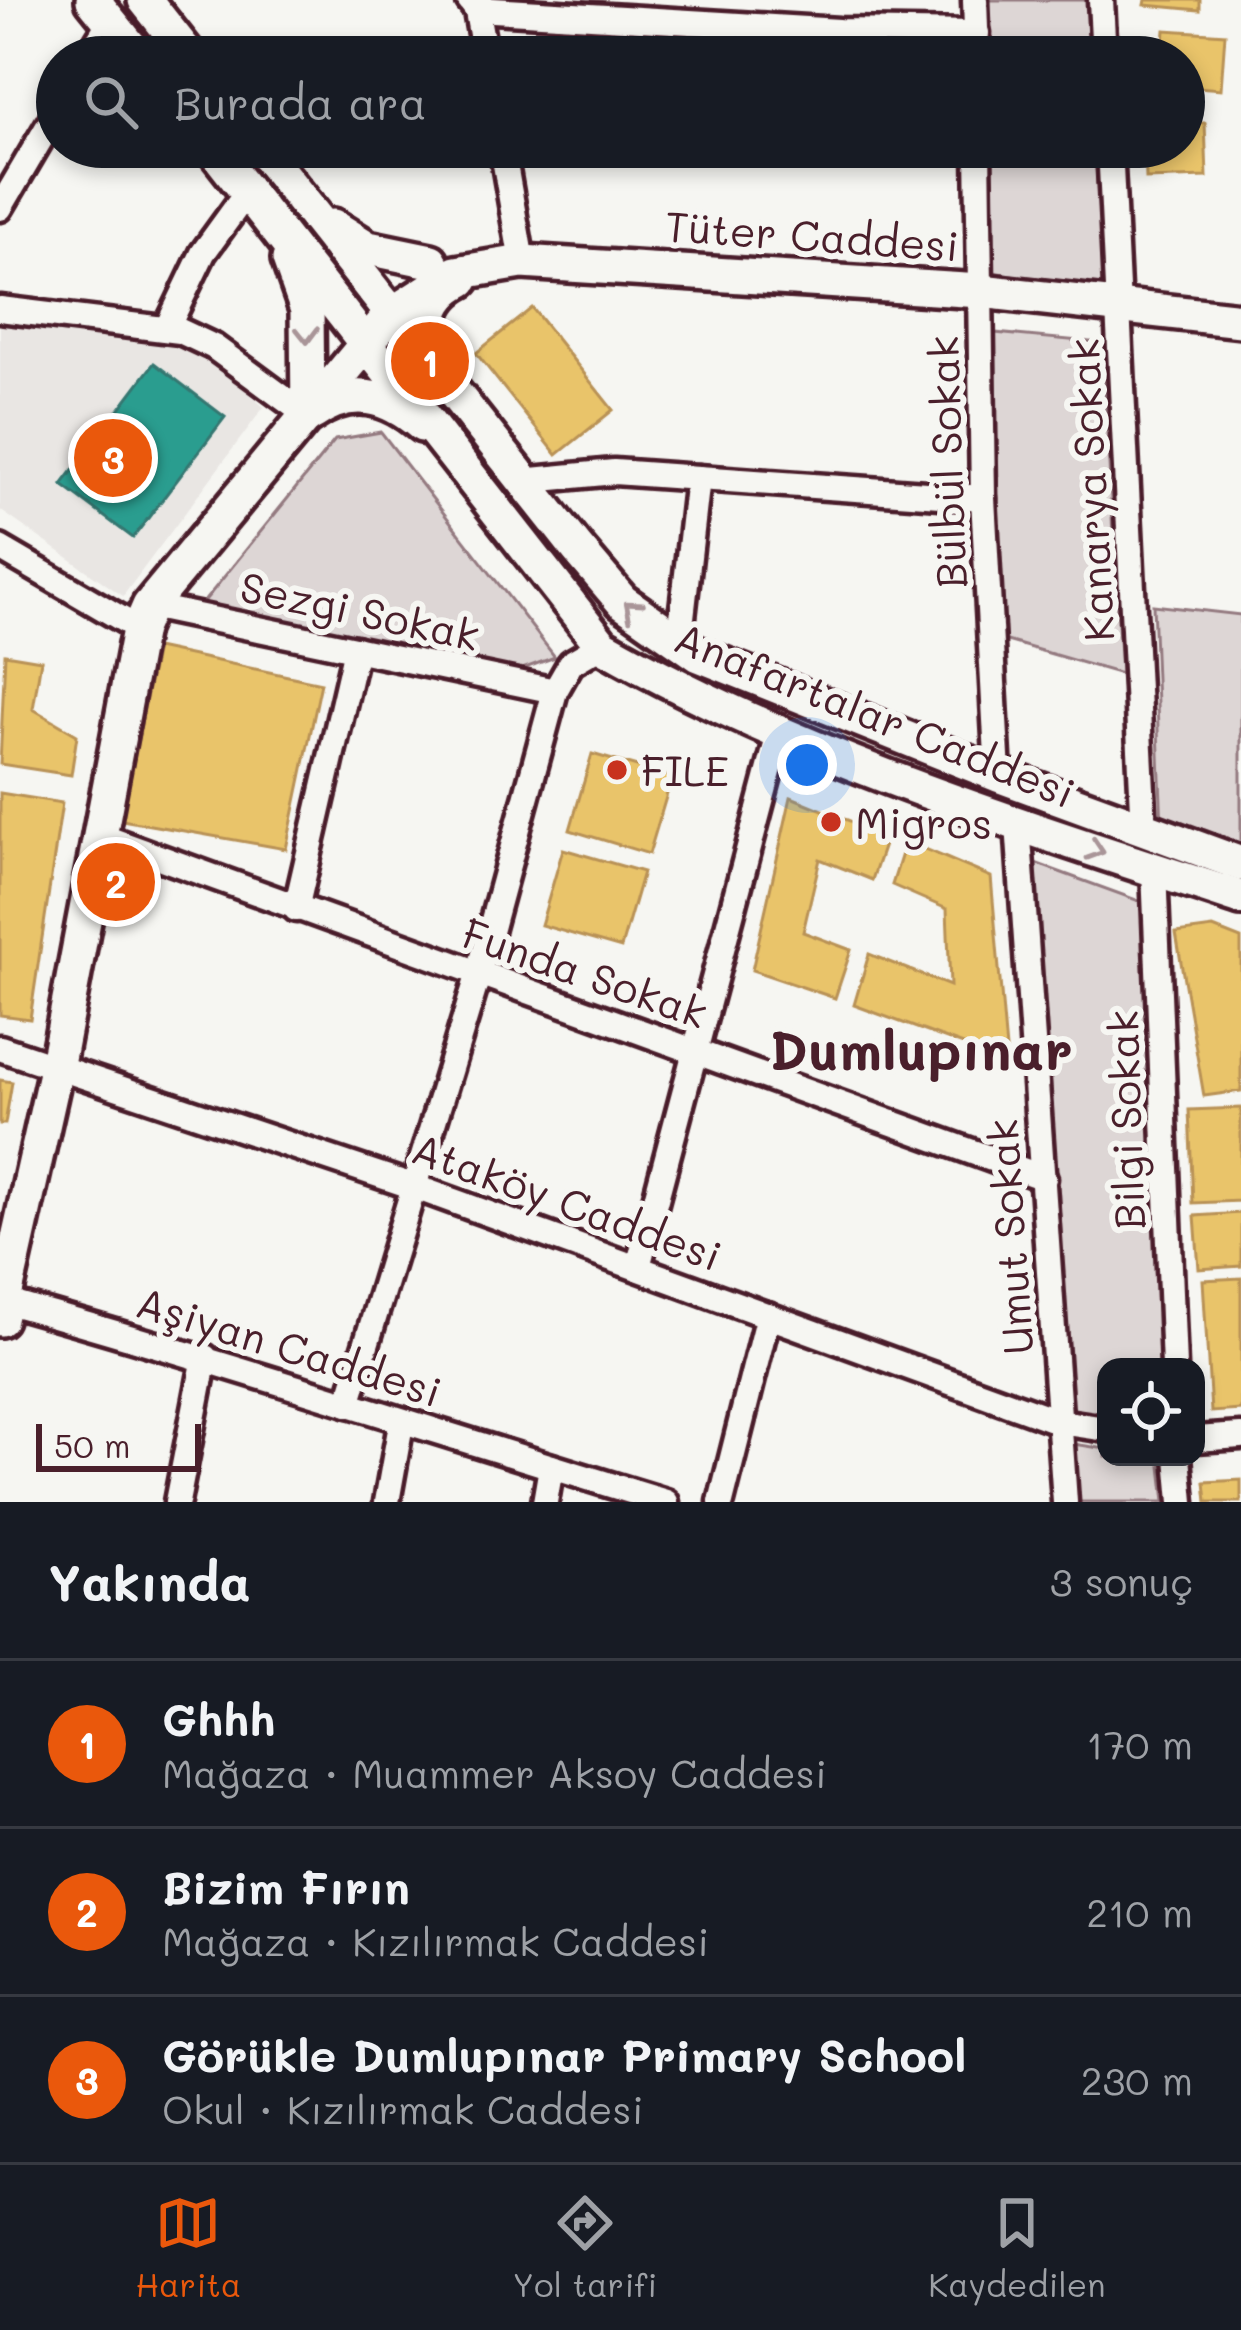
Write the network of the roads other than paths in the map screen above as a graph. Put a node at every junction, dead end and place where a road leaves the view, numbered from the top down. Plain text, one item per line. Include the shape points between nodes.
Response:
1 (145, 0) edge
2 (975, 0) edge
3 (1101, 0) edge
4 (473, 3) edge
5 (607, 7) edge
6 (101, 10) edge
7 (122, 36) edge
8 (173, 36) edge
9 (480, 36) edge
10 (888, 36) edge
11 (977, 36) edge
12 (1103, 36) edge
13 (36, 147) edge
14 (229, 168) edge
15 (276, 168) edge
16 (503, 168) edge
17 (979, 168) edge
18 (1111, 168) edge
19 (248, 191) junction
20 (298, 196) junction
21 (0, 208) edge
22 (431, 261) junction
23 (509, 263) junction
24 (980, 291) junction
25 (382, 304) junction
26 (1119, 305) junction
27 (0, 309) edge
28 (1241, 320) edge
29 (167, 328) junction
30 (366, 341) junction
31 (436, 376) junction
32 (308, 416) junction
33 (447, 446) junction
34 (698, 478) junction
35 (522, 481) junction
36 (983, 498) junction
37 (0, 548) edge
38 (144, 618) junction
39 (679, 644) junction
40 (602, 645) junction
41 (356, 649) junction
42 (555, 691) junction
43 (780, 730) junction
44 (998, 775) junction
45 (1018, 824) junction
46 (1144, 830) junction
47 (101, 836) junction
48 (1241, 864) edge
49 (1154, 869) junction
50 (1241, 898) edge
51 (296, 908) junction
52 (478, 976) junction
53 (0, 1048) edge
54 (694, 1051) junction
55 (57, 1064) junction
56 (1044, 1178) junction
57 (415, 1186) junction
58 (638, 1267) junction
59 (2, 1310) edge
60 (768, 1315) junction
61 (205, 1357) junction
62 (1174, 1358) edge
63 (348, 1404) junction
64 (1060, 1422) junction
65 (401, 1424) junction
66 (1097, 1428) edge
67 (1241, 1436) edge
68 (1205, 1438) edge
69 (1179, 1466) edge
70 (551, 1467) junction
71 (177, 1502) edge
72 (387, 1502) edge
73 (545, 1502) edge
74 (666, 1502) edge
75 (721, 1502) edge
76 (1065, 1502) edge
77 (1182, 1502) edge

1 - 8 street
2 - 11 street
3 - 12 street
4 - 5 street
4 - 9 street
5 - 10 street
6 - 7 street
13 - 21 street
14 - 19 street, Anafartalar Caddesi
15 - 20 street
16 - 23 street
17 - 24 street, Bülbül Sokak
18 - 26 street, Kanarya Sokak
19 - 29 street via 203,253
19 - 30 street, Anafartalar Caddesi
19 -> 32 street via 300,279
20 - 22 street via 345,236
20 - 25 street
22 - 23 street
22 - 25 street
23 - 24 street, Tüter Caddesi
23 - 25 street, Tüter Caddesi via 456,273
23 - 31 street via 447,288 434,304 428,325
24 - 26 street, Tüter Caddesi
24 - 36 street, Bülbül Sokak
25 - 30 street
25 - 31 street
26 - 28 street, Tüter Caddesi
26 - 46 street, Kanarya Sokak
27 - 29 street
29 - 32 street via 204,341
30 - 32 street
30 - 33 street, Anafartalar Caddesi
31 - 35 street
32 - 33 street via 337,397 359,397 411,416
32 - 38 street
33 - 40 street, Anafartalar Caddesi
34 - 35 street via 614,472
34 - 36 street
34 - 39 street
39 -> 35 street via 622,601
36 - 44 street, Bülbül Sokak
37 - 38 street, Sezgi Sokak
38 - 41 street, Sezgi Sokak
38 - 47 street
39 - 44 street
40 - 42 street via 571,663
40 - 43 street, Anafartalar Caddesi via 692,696
41 - 42 street, Sezgi Sokak
41 - 51 street
42 - 52 street
43 - 45 street, Anafartalar Caddesi
43 - 54 street
44 - 46 street
45 -> 49 street, Anafartalar Caddesi
45 - 56 street, Umut Sokak
46 - 48 street
47 - 51 street, Funda Sokak
47 - 55 street
49 - 50 street, Anafartalar Caddesi
49 - 62 street, Bilgi Sokak
51 - 52 street, Funda Sokak
52 - 54 street, Funda Sokak
52 - 57 street
53 - 55 street, Ataköy Caddesi
54 - 56 street, Funda Sokak
54 - 58 street
55 - 57 street, Ataköy Caddesi
55 - 59 street
56 - 64 street, Umut Sokak
57 - 58 street, Ataköy Caddesi
57 - 63 street
58 - 60 street, Ataköy Caddesi
59 - 61 street, Aşiyan Caddesi
60 - 64 street, Ataköy Caddesi
60 - 75 street
61 - 63 street, Aşiyan Caddesi
61 - 71 street
63 - 65 street, Aşiyan Caddesi
64 - 66 street, Ataköy Caddesi
64 - 76 street, Umut Sokak
65 - 70 street, Aşiyan Caddesi
65 - 72 street
67 - 68 street
69 - 77 street
70 - 73 street
70 - 74 street, Aşiyan Caddesi

